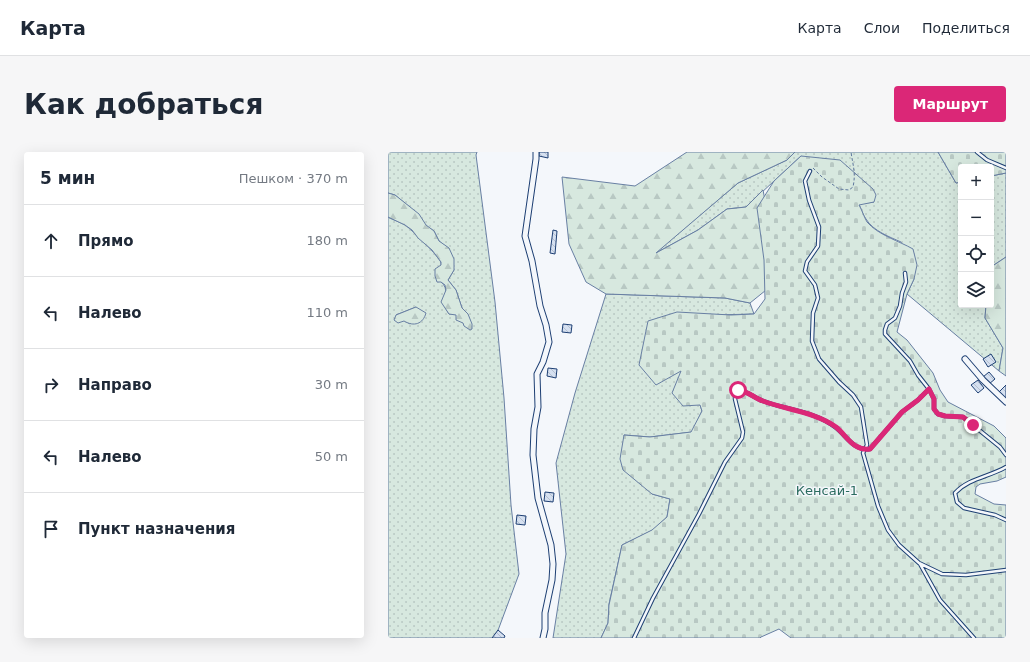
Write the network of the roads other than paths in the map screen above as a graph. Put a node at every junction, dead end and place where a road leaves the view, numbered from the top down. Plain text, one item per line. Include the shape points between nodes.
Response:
1 (536, 152) edge
2 (977, 152) edge
3 (1006, 168) edge
4 (810, 171) road end
5 (905, 273) dead end
6 (965, 359) dead end
7 (929, 389) junction
8 (1006, 402) edge
9 (865, 450) junction
10 (1006, 455) edge
11 (1006, 467) edge
12 (1006, 520) edge
13 (919, 563) junction
14 (1006, 570) edge
15 (544, 638) edge
16 (634, 638) edge
17 (974, 638) edge

1 - 15 street via 525,236 549,342 537,374 538,407 533,455 538,498 551,545 553,564
2 - 3 lane via 986,160
4 - 9 lane via 804,181 819,227 818,246 807,262 805,272 815,285 818,298 813,313 812,341 819,359 853,394 861,407 867,445
5 - 7 lane via 906,282 900,306 895,318 887,324 885,334 910,361
6 - 8 street
7 - 9 lane via 902,412 870,449
7 - 10 lane via 934,399 934,409 938,414 963,417 1000,447
9 - 13 lane via 878,506 888,530 899,545
9 - 16 lane via 856,448 836,428 821,418 761,401 745,390 735,392 742,421 742,438 725,462
11 - 12 lane via 960,487 955,493 957,502 964,508
13 - 14 lane via 942,574 966,576
13 - 17 lane via 940,600

